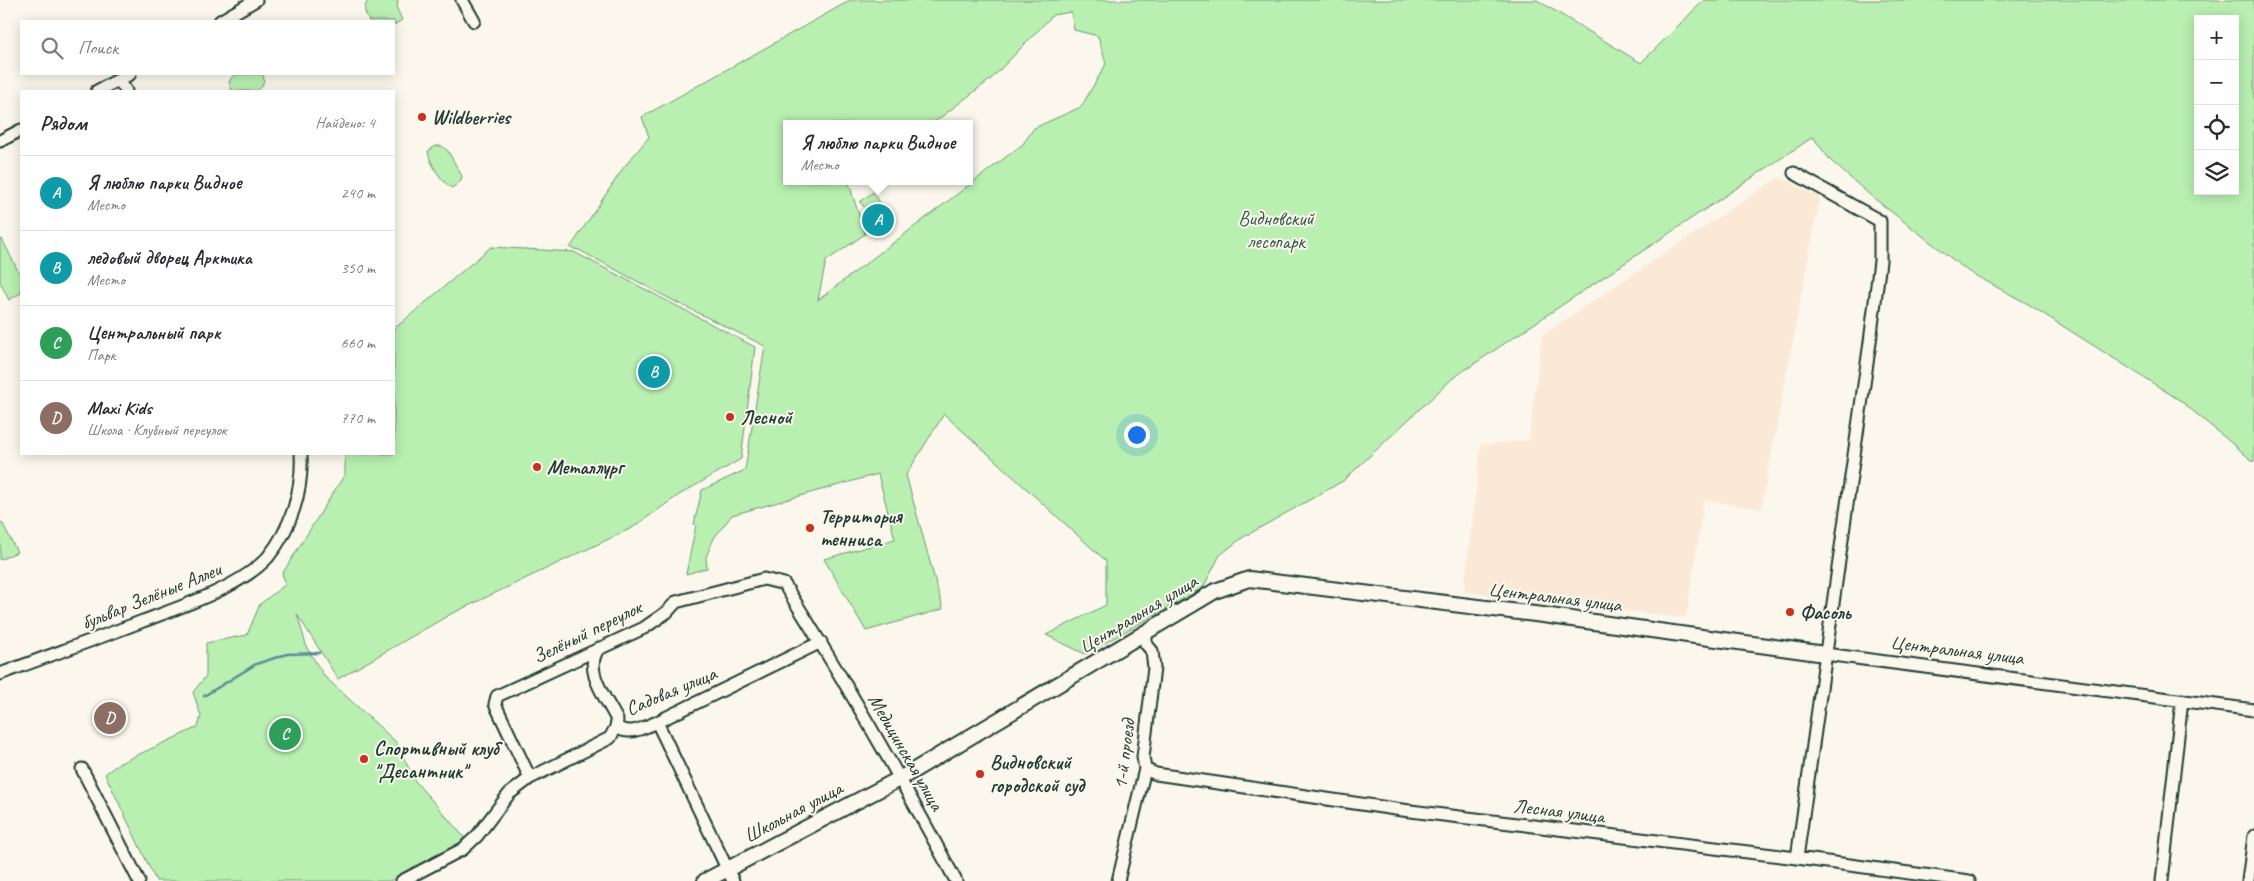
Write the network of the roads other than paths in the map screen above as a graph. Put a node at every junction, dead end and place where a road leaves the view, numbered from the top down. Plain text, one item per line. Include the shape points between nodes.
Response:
1 (256, 0) edge
2 (462, 0) edge
3 (222, 20) edge
4 (474, 21) dead end
5 (128, 75) edge
6 (120, 80) junction
7 (99, 90) edge
8 (125, 90) edge
9 (20, 131) edge
10 (0, 142) edge
11 (1794, 173) dead end
12 (301, 455) edge
13 (784, 584) joint
14 (1146, 633) junction
15 (821, 642) junction
16 (599, 648) junction
17 (1825, 654) junction
18 (0, 674) edge
19 (2182, 700) junction
20 (2254, 710) edge
21 (657, 722) junction
22 (616, 727) junction
23 (82, 769) dead end
24 (1145, 769) junction
25 (530, 778) junction
26 (901, 778) junction
27 (2254, 836) edge
28 (1798, 858) junction
29 (730, 875) edge
30 (135, 880) edge
31 (402, 881) edge
32 (705, 881) edge
33 (956, 881) edge
34 (1118, 881) edge
35 (1969, 881) edge
36 (2162, 881) edge
37 (2248, 881) edge

1 - 3 street
2 - 4 street
5 - 6 street
6 - 7 street
6 - 8 street
9 - 10 street
11 - 17 street via 1880,221 1880,261 1870,342
12 - 18 street, бульвар Зелёные Аллеи via 300,482 283,535 267,558 240,578 189,604
13 - 15 street, Медицинская улица
13 - 16 street, Зелёный переулок via 764,580 676,602 644,628
14 - 17 street, Центральная улица via 1216,591 1248,579
14 - 24 street, 1-й проезд via 1154,668 1143,757
14 - 26 street, Центральная улица
15 - 21 street, Садовая улица
15 - 26 street, Медицинская улица
16 - 22 street via 593,656 592,666 616,720
16 - 25 street, Зелёный переулок via 497,696 495,704
17 - 19 street, Центральная улица
17 - 28 street
19 - 20 street, Центральная улица
19 - 36 street
21 - 22 street, Садовая улица via 630,732
21 - 29 street
22 - 25 street, Садовая улица via 610,738
23 - 30 street
24 - 28 street, Лесная улица via 1156,774 1402,810
24 - 34 street, 1-й проезд
25 - 31 street, Садовая улица via 509,794 463,849
26 - 29 street, Школьная улица
26 - 33 street, Медицинская улица
27 - 37 street
28 - 35 street, Лесная улица
29 - 32 street, Школьная улица

